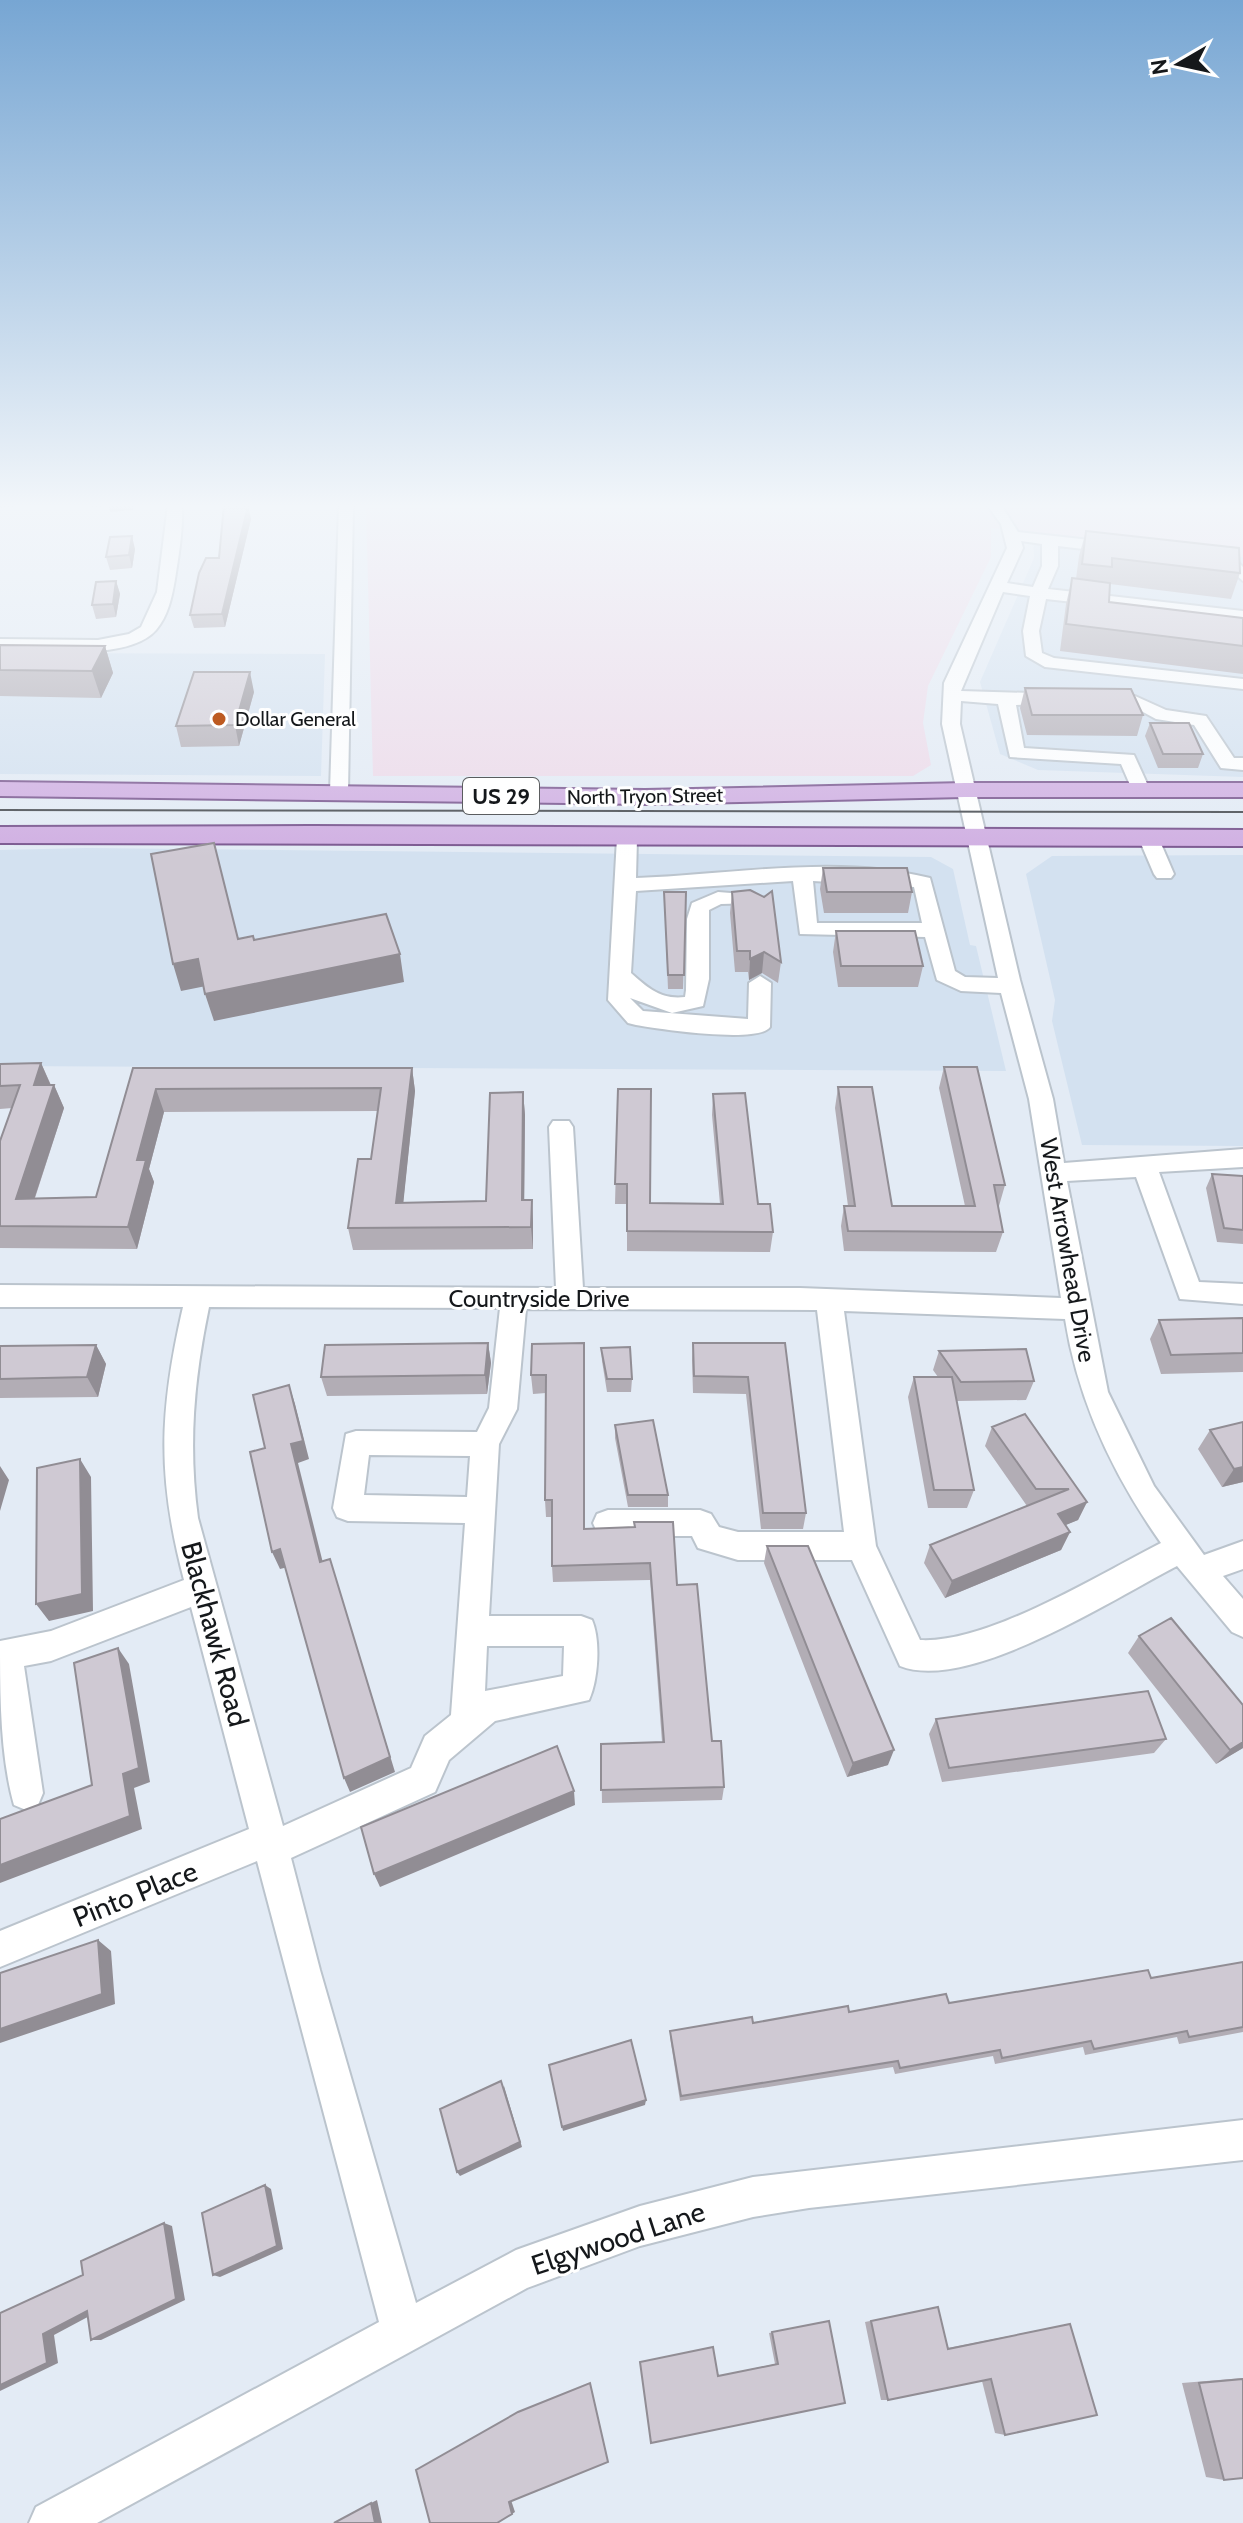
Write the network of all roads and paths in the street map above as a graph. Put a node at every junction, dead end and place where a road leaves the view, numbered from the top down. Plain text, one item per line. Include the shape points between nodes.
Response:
1 (153, 623) edge
2 (343, 623) edge
3 (979, 623) edge
4 (1033, 623) edge
5 (0, 644) edge
6 (105, 644) junction
7 (95, 666) edge
8 (1243, 684) edge
9 (952, 695) junction
10 (1006, 700) junction
11 (1243, 764) edge
12 (0, 789) edge
13 (965, 790) junction
14 (1141, 790) junction
15 (1243, 790) edge
16 (339, 792) junction
17 (0, 835) edge
18 (627, 838) junction
19 (1243, 838) edge
20 (1149, 839) junction
21 (976, 841) junction
22 (1164, 874) dead end
23 (803, 876) junction
24 (626, 885) junction
25 (760, 909) edge
26 (933, 930) junction
27 (620, 974) junction
28 (760, 983) dead end
29 (1011, 986) junction
30 (561, 1127) dead end
31 (1243, 1158) edge
32 (1144, 1166) junction
33 (1055, 1172) junction
34 (1243, 1294) edge
35 (0, 1296) edge
36 (198, 1298) junction
37 (514, 1298) junction
38 (570, 1298) junction
39 (829, 1300) junction
40 (1077, 1309) junction
41 (485, 1444) junction
42 (480, 1510) junction
43 (608, 1523) dead end
44 (861, 1546) junction
45 (1243, 1555) edge
46 (1190, 1559) junction
47 (202, 1588) junction
48 (1243, 1622) edge
49 (472, 1631) junction
50 (4, 1657) edge
51 (467, 1725) junction
52 (26, 1793) dead end
53 (272, 1843) junction
54 (0, 1949) edge
55 (1243, 2140) edge
56 (403, 2333) junction
57 (52, 2523) edge

1 - 6 street via 127,641
2 - 16 street
3 - 9 street, West Arrowhead Drive
4 - 8 street via 1034,656 1051,663
5 - 6 street
6 - 7 street
9 - 10 street
9 - 13 street, West Arrowhead Drive via 951,724
10 - 11 street via 1135,701 1162,715 1200,720 1228,764
10 - 14 street via 1016,753 1128,759
12 - 16 main road, North Tryon Street / US 29
13 - 14 main road, North Tryon Street / US 29
13 - 16 main road, North Tryon Street / US 29 via 645,797
13 - 21 street, West Arrowhead Drive
14 - 15 main road, North Tryon Street / US 29
17 - 18 main road, North Tryon Street / US 29 via 340,832
18 - 21 main road, North Tryon Street / US 29
18 - 24 street
19 - 20 main road, North Tryon Street / US 29
20 - 21 main road, North Tryon Street / US 29
20 - 22 street
21 - 29 street, West Arrowhead Drive
23 - 24 street
23 - 26 street via 830,882 923,882
23 - 26 street via 807,929 836,921 903,922
24 - 27 street
25 - 27 street via 743,896 718,898 699,907 695,1001 685,1005 645,1000
26 - 29 street via 945,975 961,984
27 - 28 street via 619,1000 636,1018 687,1025 759,1027
29 - 33 street, West Arrowhead Drive
30 - 38 street
31 - 32 street
32 - 33 street
32 - 34 street via 1189,1292
33 - 40 street, West Arrowhead Drive
35 - 36 street, Countryside Drive
36 - 37 street, Countryside Drive
36 - 47 street, Blackhawk Road via 181,1372 174,1443 183,1518
37 - 38 street, Countryside Drive
37 - 41 street via 503,1409
38 - 39 street, Countryside Drive
39 - 40 street, Countryside Drive
39 - 44 street
40 - 46 street, West Arrowhead Drive via 1086,1364 1116,1442 1144,1495
41 - 42 street
41 - 42 street via 356,1443 348,1508
42 - 49 street
43 - 44 street via 700,1523 709,1538 738,1546
44 - 46 street via 911,1655 943,1657 994,1643
45 - 46 street
46 - 48 street, West Arrowhead Drive
47 - 50 street via 51,1646
47 - 53 street, Blackhawk Road
49 - 51 street
49 - 51 street, Pinto Place via 581,1631 578,1689 487,1706
50 - 52 street
51 - 53 street, Pinto Place via 437,1748 423,1780
53 - 54 street, Pinto Place
53 - 56 street, Blackhawk Road
55 - 56 street, Elgywood Lane via 753,2197 578,2246 516,2271
56 - 57 street, Elgywood Lane

